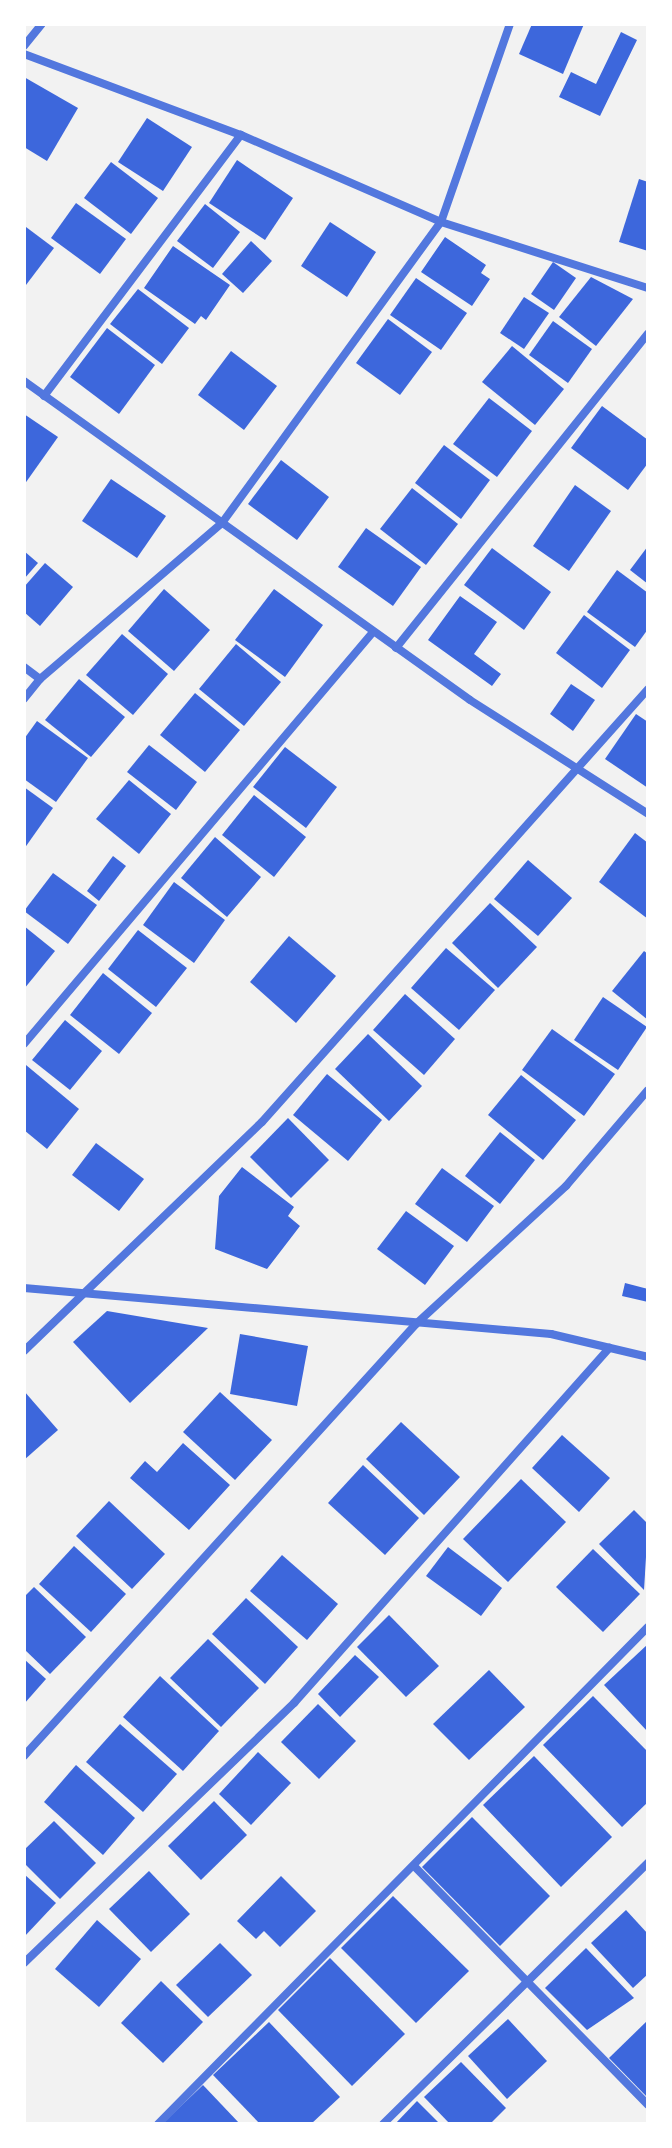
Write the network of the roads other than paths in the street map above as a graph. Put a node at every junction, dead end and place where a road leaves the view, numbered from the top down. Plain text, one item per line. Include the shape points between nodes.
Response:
1 (42, 24) edge
2 (510, 24) edge
3 (24, 46) edge
4 (24, 54) edge
5 (241, 135) junction
6 (441, 222) junction
7 (648, 288) edge
8 (648, 333) edge
9 (24, 381) edge
10 (44, 396) junction
11 (222, 523) junction
12 (373, 632) junction
13 (396, 648) junction
14 (24, 667) edge
15 (40, 679) junction
16 (648, 689) edge
17 (24, 699) edge
18 (579, 772) junction
19 (648, 814) edge
20 (24, 1044) edge
21 (648, 1090) edge
22 (24, 1288) edge
23 (73, 1298) junction
24 (416, 1324) junction
25 (609, 1348) junction
26 (24, 1351) edge
27 (648, 1357) edge
28 (648, 1627) edge
29 (24, 1756) edge
30 (648, 1863) edge
31 (415, 1867) junction
32 (24, 1963) edge
33 (530, 1984) junction
34 (648, 2105) edge
35 (158, 2124) edge
36 (383, 2124) edge

1 - 3 street
2 - 6 street
4 - 5 street
5 - 6 street
5 - 10 street
6 - 7 street
6 - 11 street
8 - 13 street
9 - 10 street
10 - 11 street
11 - 12 street
11 - 15 street
12 - 13 street
12 - 20 street
13 - 18 street
14 - 15 street
15 - 17 street
16 - 18 street
18 - 19 street
18 - 23 street via 262,1122
21 - 24 street via 566,1186
22 - 23 street
23 - 24 street
23 - 26 street
24 - 25 street via 551,1334
24 - 29 street
25 - 27 street
25 - 32 street via 294,1703
28 - 31 street
30 - 33 street
31 - 33 street
31 - 35 street
33 - 34 street
33 - 36 street

